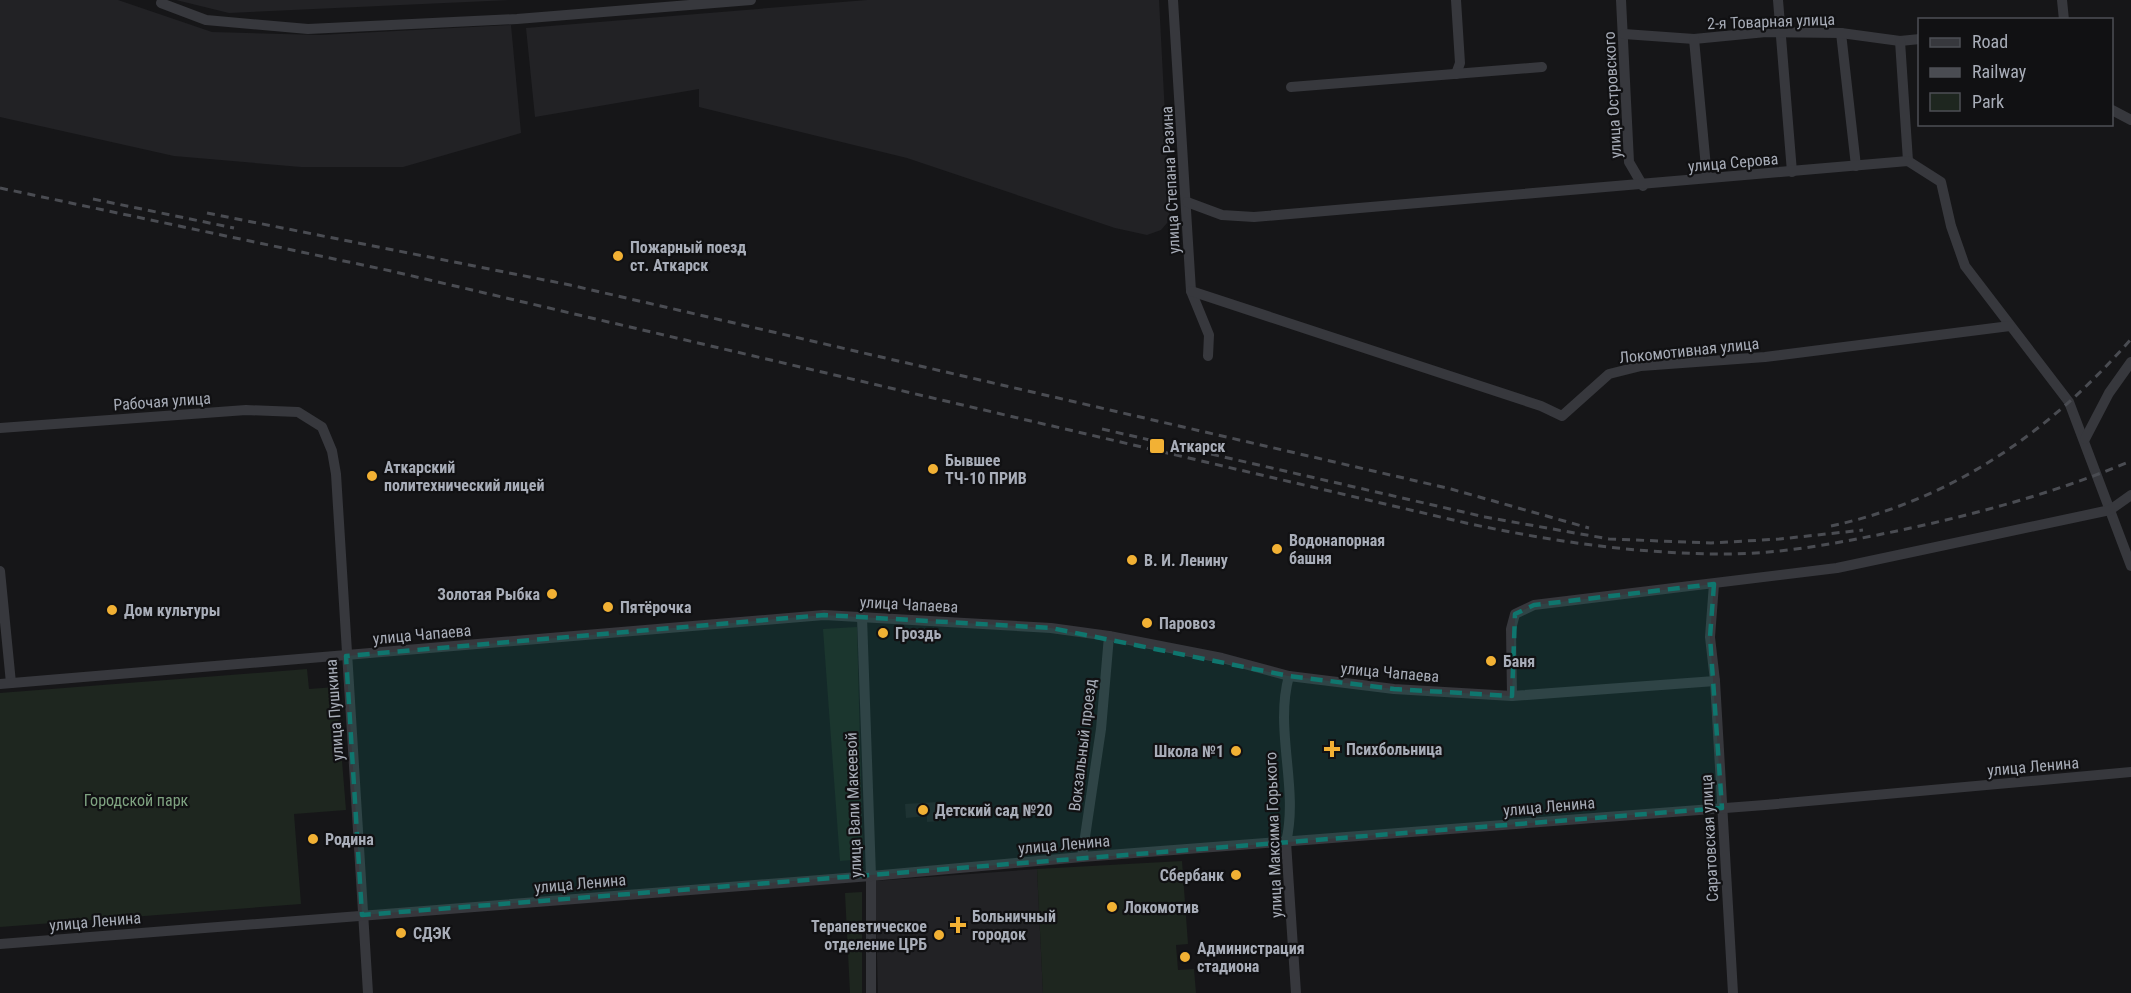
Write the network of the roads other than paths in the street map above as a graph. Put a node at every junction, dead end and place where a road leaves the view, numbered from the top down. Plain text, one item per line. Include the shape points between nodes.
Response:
1 (750, 0) edge
2 (1173, 0) edge
3 (1456, 0) edge
4 (1621, 0) edge
5 (1778, 0) edge
6 (2062, 0) edge
7 (738, 1) edge
8 (161, 3) dead end
9 (2064, 18) edge
10 (1781, 33) junction
11 (1840, 33) junction
12 (1624, 34) junction
13 (1694, 39) junction
14 (1918, 39) edge
15 (1900, 41) junction
16 (1542, 67) dead end
17 (1456, 74) junction
18 (1291, 87) dead end
19 (2113, 111) edge
20 (2131, 120) edge
21 (1908, 161) junction
22 (1856, 166) junction
23 (1792, 172) junction
24 (1707, 178) junction
25 (1642, 186) junction
26 (1187, 202) junction
27 (1191, 291) junction
28 (2010, 326) junction
29 (1208, 356) dead end
30 (2131, 362) edge
31 (322, 427) joint
32 (0, 428) edge
33 (2085, 439) junction
34 (2131, 495) edge
35 (2110, 510) junction
36 (2131, 566) edge
37 (0, 570) edge
38 (1713, 584) junction
39 (862, 617) junction
40 (1108, 636) junction
41 (346, 656) junction
42 (1289, 676) junction
43 (1715, 681) junction
44 (6, 684) edge
45 (1512, 696) junction
46 (2131, 772) edge
47 (1722, 808) junction
48 (1286, 842) junction
49 (1082, 857) junction
50 (871, 876) junction
51 (362, 915) junction
52 (0, 944) edge
53 (368, 993) edge
54 (871, 993) edge
55 (1296, 993) edge
56 (1733, 993) edge

1 - 7 street
2 - 26 street, улица Степана Разина
3 - 17 street via 1460,63
4 - 12 street, улица Островского
5 - 10 street
6 - 9 street
7 - 8 street via 517,19 308,29 206,20
10 - 11 street, 2-я Товарная улица
10 - 13 street, 2-я Товарная улица
10 - 23 street
11 - 15 street, 2-я Товарная улица
11 - 22 street
12 - 13 street, 2-я Товарная улица
12 - 25 street, улица Островского via 1629,162
13 - 24 street
14 - 15 street, 2-я Товарная улица
15 - 21 street
16 - 17 street
17 - 18 street
19 - 20 street
21 - 22 street, улица Серова
21 - 28 street via 1941,182 1965,266
22 - 23 street, улица Серова
23 - 24 street, улица Серова
24 - 25 street, улица Серова
25 - 26 street, улица Серова via 1254,217 1222,215
26 - 27 street, улица Степана Разина
27 - 28 street, Локомотивная улица via 1562,416 1609,374 1641,366 1776,355
27 - 29 street, улица Степана Разина via 1209,335
28 - 33 street via 2069,402
30 - 33 street
31 - 32 street, Рабочая улица via 298,412 246,410
31 - 41 street, улица Пушкина via 336,474
33 - 35 street
34 - 35 street
35 - 36 street
35 - 38 street via 1837,568
37 - 44 street
38 - 43 street via 1710,637
38 - 45 street via 1534,605 1515,614 1511,629
39 - 40 street, улица Чапаева via 1051,628
39 - 41 street, улица Чапаева via 824,615
39 - 50 street, улица Вали Макеевой
40 - 42 street, улица Чапаева via 1222,658
40 - 49 street, Вокзальный проезд via 1101,729
41 - 44 street, улица Чапаева
41 - 51 street, улица Пушкина
42 - 45 street, улица Чапаева via 1394,689
42 - 48 street, улица Максима Горького via 1284,693 1290,826
43 - 45 street, улица Чапаева
43 - 47 street, Саратовская улица
46 - 47 street, улица Ленина
47 - 48 street, улица Ленина
47 - 56 street, Саратовская улица
48 - 49 street, улица Ленина
48 - 55 street, улица Максима Горького
49 - 50 street, улица Ленина
50 - 51 street, улица Ленина
50 - 54 street, улица Вали Макеевой
51 - 52 street, улица Ленина
51 - 53 street, улица Пушкина

